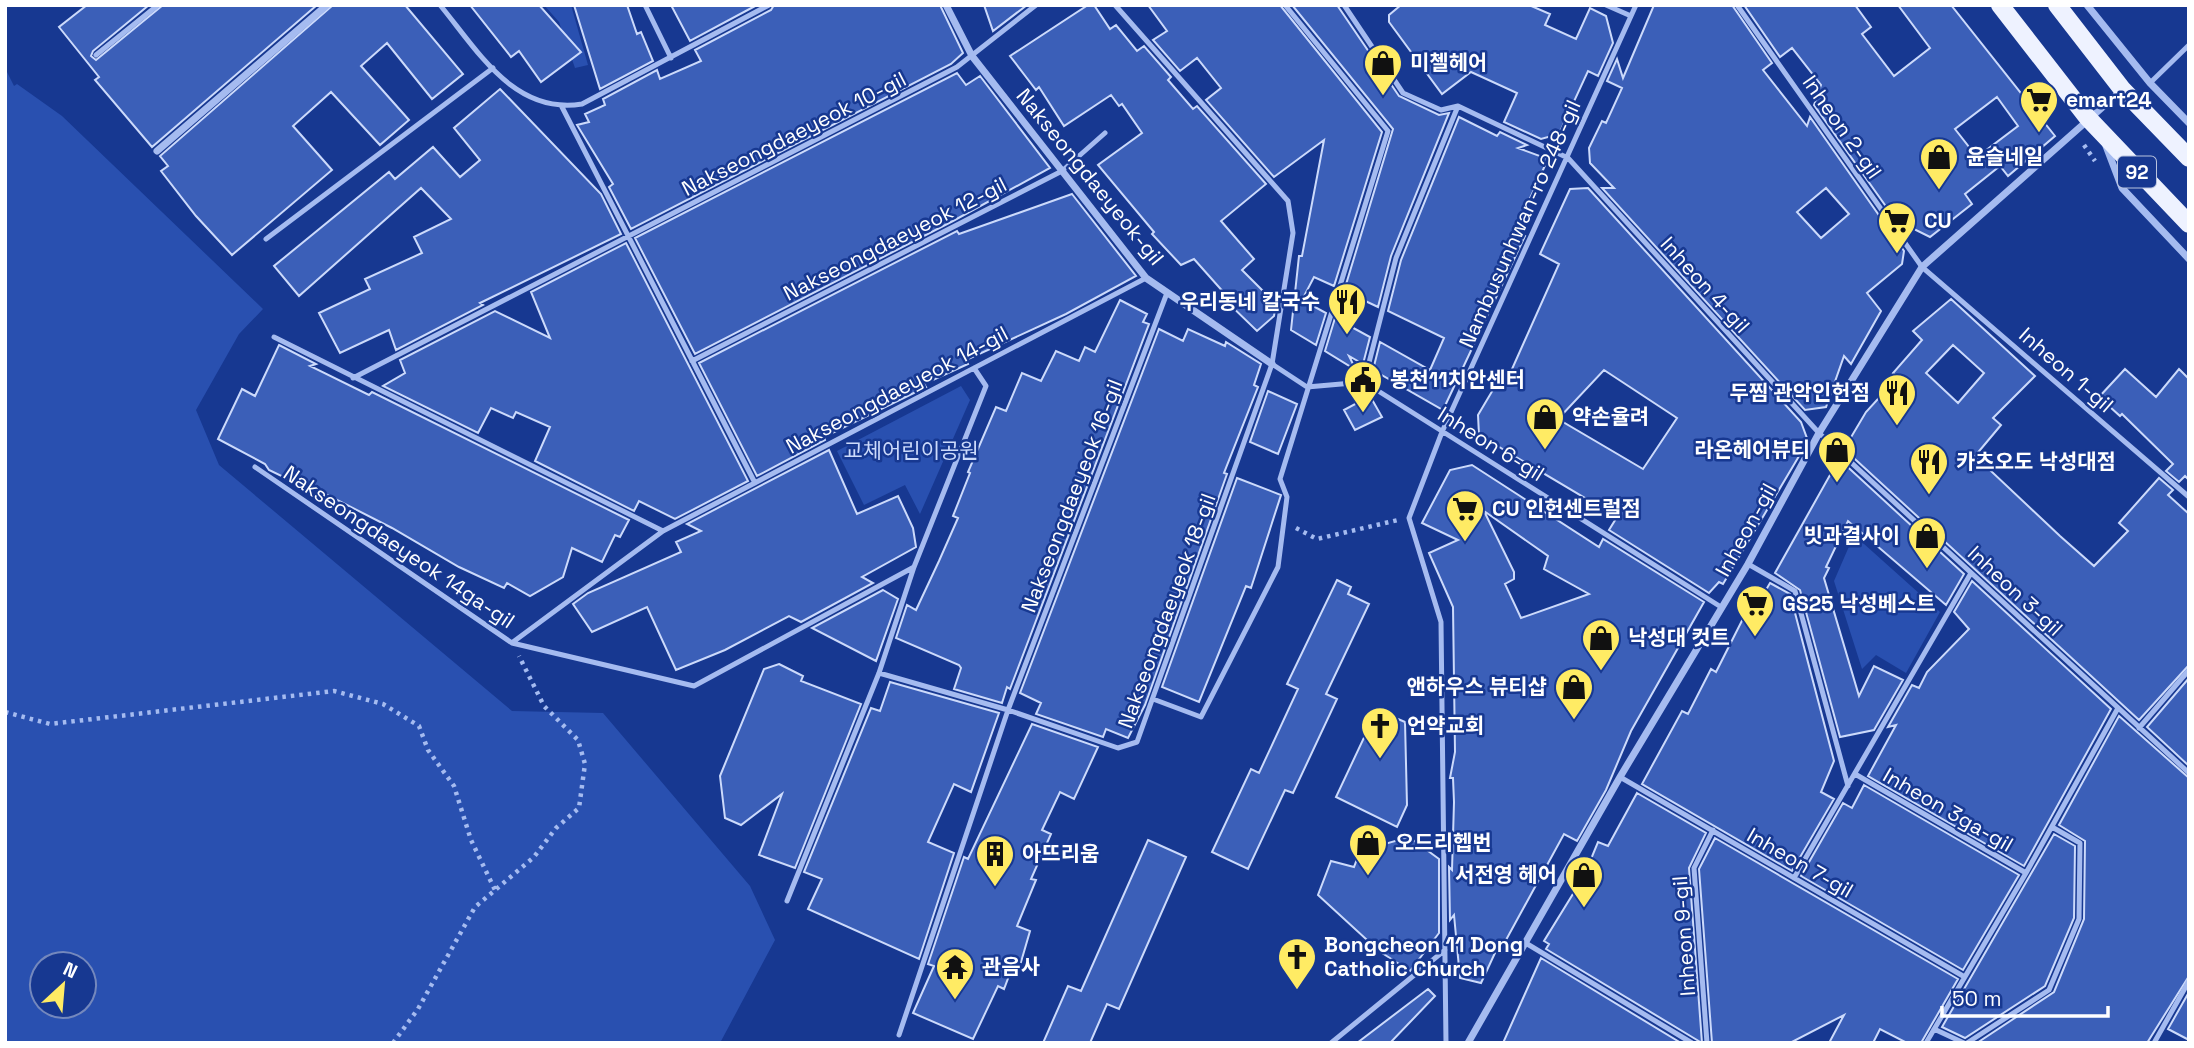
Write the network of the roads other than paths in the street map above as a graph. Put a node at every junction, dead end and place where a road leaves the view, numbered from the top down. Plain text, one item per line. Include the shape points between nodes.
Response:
1 (158, 5) edge
2 (327, 5) edge
3 (439, 5) edge
4 (645, 5) edge
5 (769, 5) edge
6 (946, 5) edge
7 (1036, 5) edge
8 (1115, 5) edge
9 (1285, 5) edge
10 (1344, 5) edge
11 (1606, 5) edge
12 (1636, 5) edge
13 (1737, 5) edge
14 (2000, 5) edge
15 (2057, 5) edge
16 (2087, 5) edge
17 (1631, 16) junction
18 (2189, 45) edge
19 (96, 55) dead end
20 (972, 56) junction
21 (671, 58) junction
22 (493, 68) junction
23 (2150, 83) junction
24 (2122, 89) junction
25 (1458, 106) junction
26 (562, 107) junction
27 (2087, 117) junction
28 (2189, 123) edge
29 (2101, 132) junction
30 (1105, 133) dead end
31 (157, 151) dead end
32 (1568, 158) junction
33 (2189, 158) edge
34 (1062, 171) junction
35 (2189, 224) edge
36 (628, 236) junction
37 (266, 239) dead end
38 (2189, 259) edge
39 (1922, 267) junction
40 (1146, 278) junction
41 (1167, 293) junction
42 (274, 337) dead end
43 (692, 361) junction
44 (1272, 364) junction
45 (974, 368) junction
46 (353, 378) junction
47 (1364, 382) junction
48 (1307, 387) junction
49 (1442, 432) junction
50 (1819, 433) junction
51 (255, 467) dead end
52 (755, 483) junction
53 (2189, 497) edge
54 (663, 531) junction
55 (1748, 564) junction
56 (914, 567) junction
57 (1971, 573) junction
58 (1721, 607) junction
59 (512, 643) junction
60 (2189, 670) edge
61 (879, 673) junction
62 (1153, 699) junction
63 (2118, 708) junction
64 (1008, 710) junction
65 (2139, 728) junction
66 (2189, 773) edge
67 (1855, 774) junction
68 (1620, 777) junction
69 (1848, 786) junction
70 (2052, 827) junction
71 (1713, 831) junction
72 (2026, 873) junction
73 (1794, 878) junction
74 (787, 901) dead end
75 (1524, 942) junction
76 (1445, 950) junction
77 (1963, 976) junction
78 (2189, 981) edge
79 (1934, 1029) junction
80 (899, 1035) dead end
81 (1331, 1043) edge
82 (1446, 1043) edge
83 (1468, 1043) edge
84 (1692, 1043) edge
85 (1707, 1043) edge
86 (1926, 1043) edge
87 (1965, 1043) edge
88 (2154, 1043) edge

1 - 19 lane
2 - 31 street
3 - 22 lane
4 - 21 lane
5 - 21 lane
6 - 20 street, Nakseongdaeyeok-gil
7 - 20 lane, Nakseongdaeyeok 10-gil
8 - 44 lane, Nakseongdaeyeok 18-gil via 1288,201 1293,233
9 - 48 lane via 1388,131
10 - 25 lane via 1403,93 1441,110
11 - 17 lane
12 - 17 lane, Nambusunhwan-ro 248-gil
13 - 39 lane, Inheon 2-gil
14 - 27 main road, 92
15 - 24 main road, 92
16 - 23 street
17 - 32 lane, Nambusunhwan-ro 248-gil
18 - 23 lane
20 - 34 street, Nakseongdaeyeok-gil
20 - 36 lane, Nakseongdaeyeok 10-gil via 957,68
21 - 26 lane via 582,104
22 - 26 lane via 513,89 538,102
22 - 37 lane
23 - 28 street
24 - 27 street, Inheon-gil
24 - 33 main road, 92
25 - 32 lane
25 - 47 lane via 1396,258
26 - 36 lane
27 - 29 main road, 92
27 - 39 street, Inheon-gil
29 - 35 main road, 92
29 - 38 street via 2122,188
30 - 34 lane, Nakseongdaeyeok 12-gil
32 - 49 lane, Nambusunhwan-ro 248-gil
32 - 50 lane, Inheon 4-gil
34 - 40 street, Nakseongdaeyeok-gil
34 - 43 lane, Nakseongdaeyeok 12-gil
36 - 43 lane
36 - 46 lane, Nakseongdaeyeok 10-gil
39 - 50 street, Inheon-gil
39 - 53 lane, Inheon 1-gil
40 - 41 street, Nakseongdaeyeok-gil
40 - 45 lane, Nakseongdaeyeok 14-gil
41 - 44 street, Nakseongdaeyeok-gil
41 - 64 lane, Nakseongdaeyeok 16-gil
42 - 46 lane
43 - 52 lane
44 - 48 lane
44 - 62 lane, Nakseongdaeyeok 18-gil
45 - 52 lane, Nakseongdaeyeok 14-gil
45 - 56 lane via 986,386
46 - 54 lane
47 - 48 lane
47 - 49 lane, Inheon 6-gil
48 - 62 lane via 1280,479 1287,497 1278,567 1201,718
49 - 58 lane, Inheon 6-gil
49 - 76 lane, Nambusunhwan-ro 248-gil via 1409,517 1441,622
50 - 55 street, Inheon-gil
50 - 57 lane, Inheon 3-gil
51 - 59 lane, Nakseongdaeyeok 14ga-gil
52 - 54 lane, Nakseongdaeyeok 14-gil
54 - 59 lane, Nakseongdaeyeok 14-gil
55 - 58 street, Inheon-gil
55 - 69 lane, Inheon 3ga-gil via 1795,591
56 - 59 lane, Nakseongdaeyeok 14ga-gil via 694,686
56 - 61 lane
57 - 63 lane, Inheon 3-gil
57 - 67 lane, Inheon 3ga-gil
58 - 68 street, Inheon-gil
60 - 65 lane
61 - 64 lane
61 - 74 lane
62 - 64 lane, Nakseongdaeyeok 18-gil via 1137,742 1118,748
63 - 65 lane, Inheon 3-gil
63 - 70 lane
64 - 80 lane, Nakseongdaeyeok 16-gil
65 - 66 lane, Inheon 3-gil
67 - 69 lane, Inheon 3ga-gil
67 - 72 lane, Inheon 3ga-gil
68 - 71 lane, Inheon 7-gil
68 - 75 street, Inheon-gil
69 - 73 lane, Inheon 3ga-gil
70 - 72 lane
70 - 87 lane via 2080,844 2079,919 2049,990
71 - 73 lane, Inheon 7-gil
71 - 85 lane, Inheon 9-gil via 1694,868
72 - 77 lane
73 - 77 lane, Inheon 7-gil
75 - 83 street, Inheon-gil
75 - 84 lane, Inheon 9-gil
76 - 81 lane
76 - 82 lane
77 - 79 lane
78 - 88 lane
79 - 86 lane
79 - 87 lane

